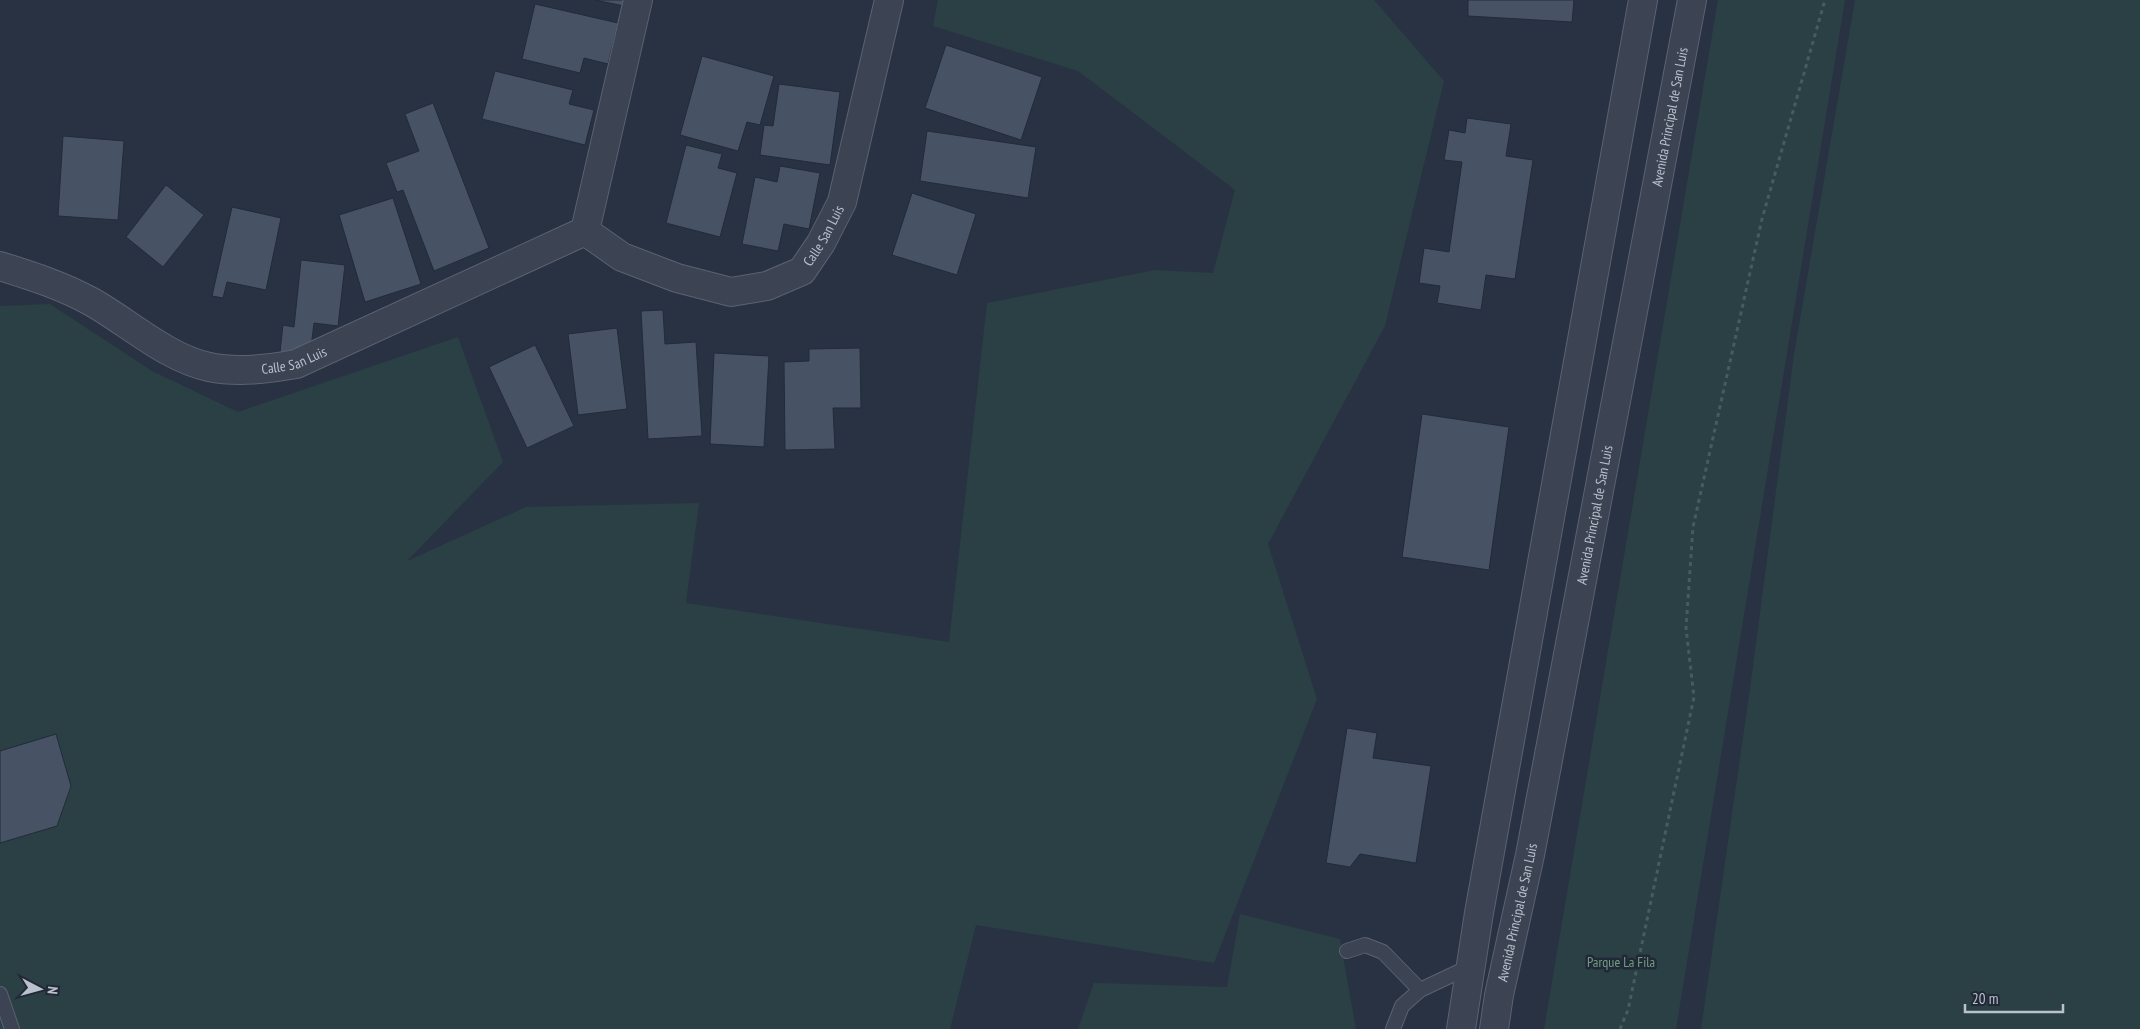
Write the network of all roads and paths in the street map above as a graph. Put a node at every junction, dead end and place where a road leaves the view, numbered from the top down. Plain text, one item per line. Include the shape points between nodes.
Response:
1 (638, 0) edge
2 (889, 0) edge
3 (1643, 0) edge
4 (1692, 0) edge
5 (1825, 0) edge
6 (585, 231) junction
7 (0, 266) edge
8 (1347, 951) dead end
9 (1471, 966) junction
10 (1420, 990) junction
11 (0, 994) edge
12 (12, 1029) edge
13 (1393, 1029) edge
14 (1461, 1029) edge
15 (1494, 1029) edge
16 (1620, 1029) edge

1 - 6 street
2 - 6 street, Calle San Luis via 842,202 822,244 802,270 767,286 730,292 676,278 622,257
3 - 9 street
4 - 15 street, Avenida Principal de San Luis via 1532,846
5 - 16 path via 1762,219 1693,526 1686,628 1694,697 1628,1010
6 - 7 street, Calle San Luis via 296,364 266,370 208,367 184,358 92,302 43,279
8 - 10 lane via 1364,945 1383,952
9 - 10 lane
9 - 14 street
10 - 13 lane via 1402,1006
11 - 12 lane

